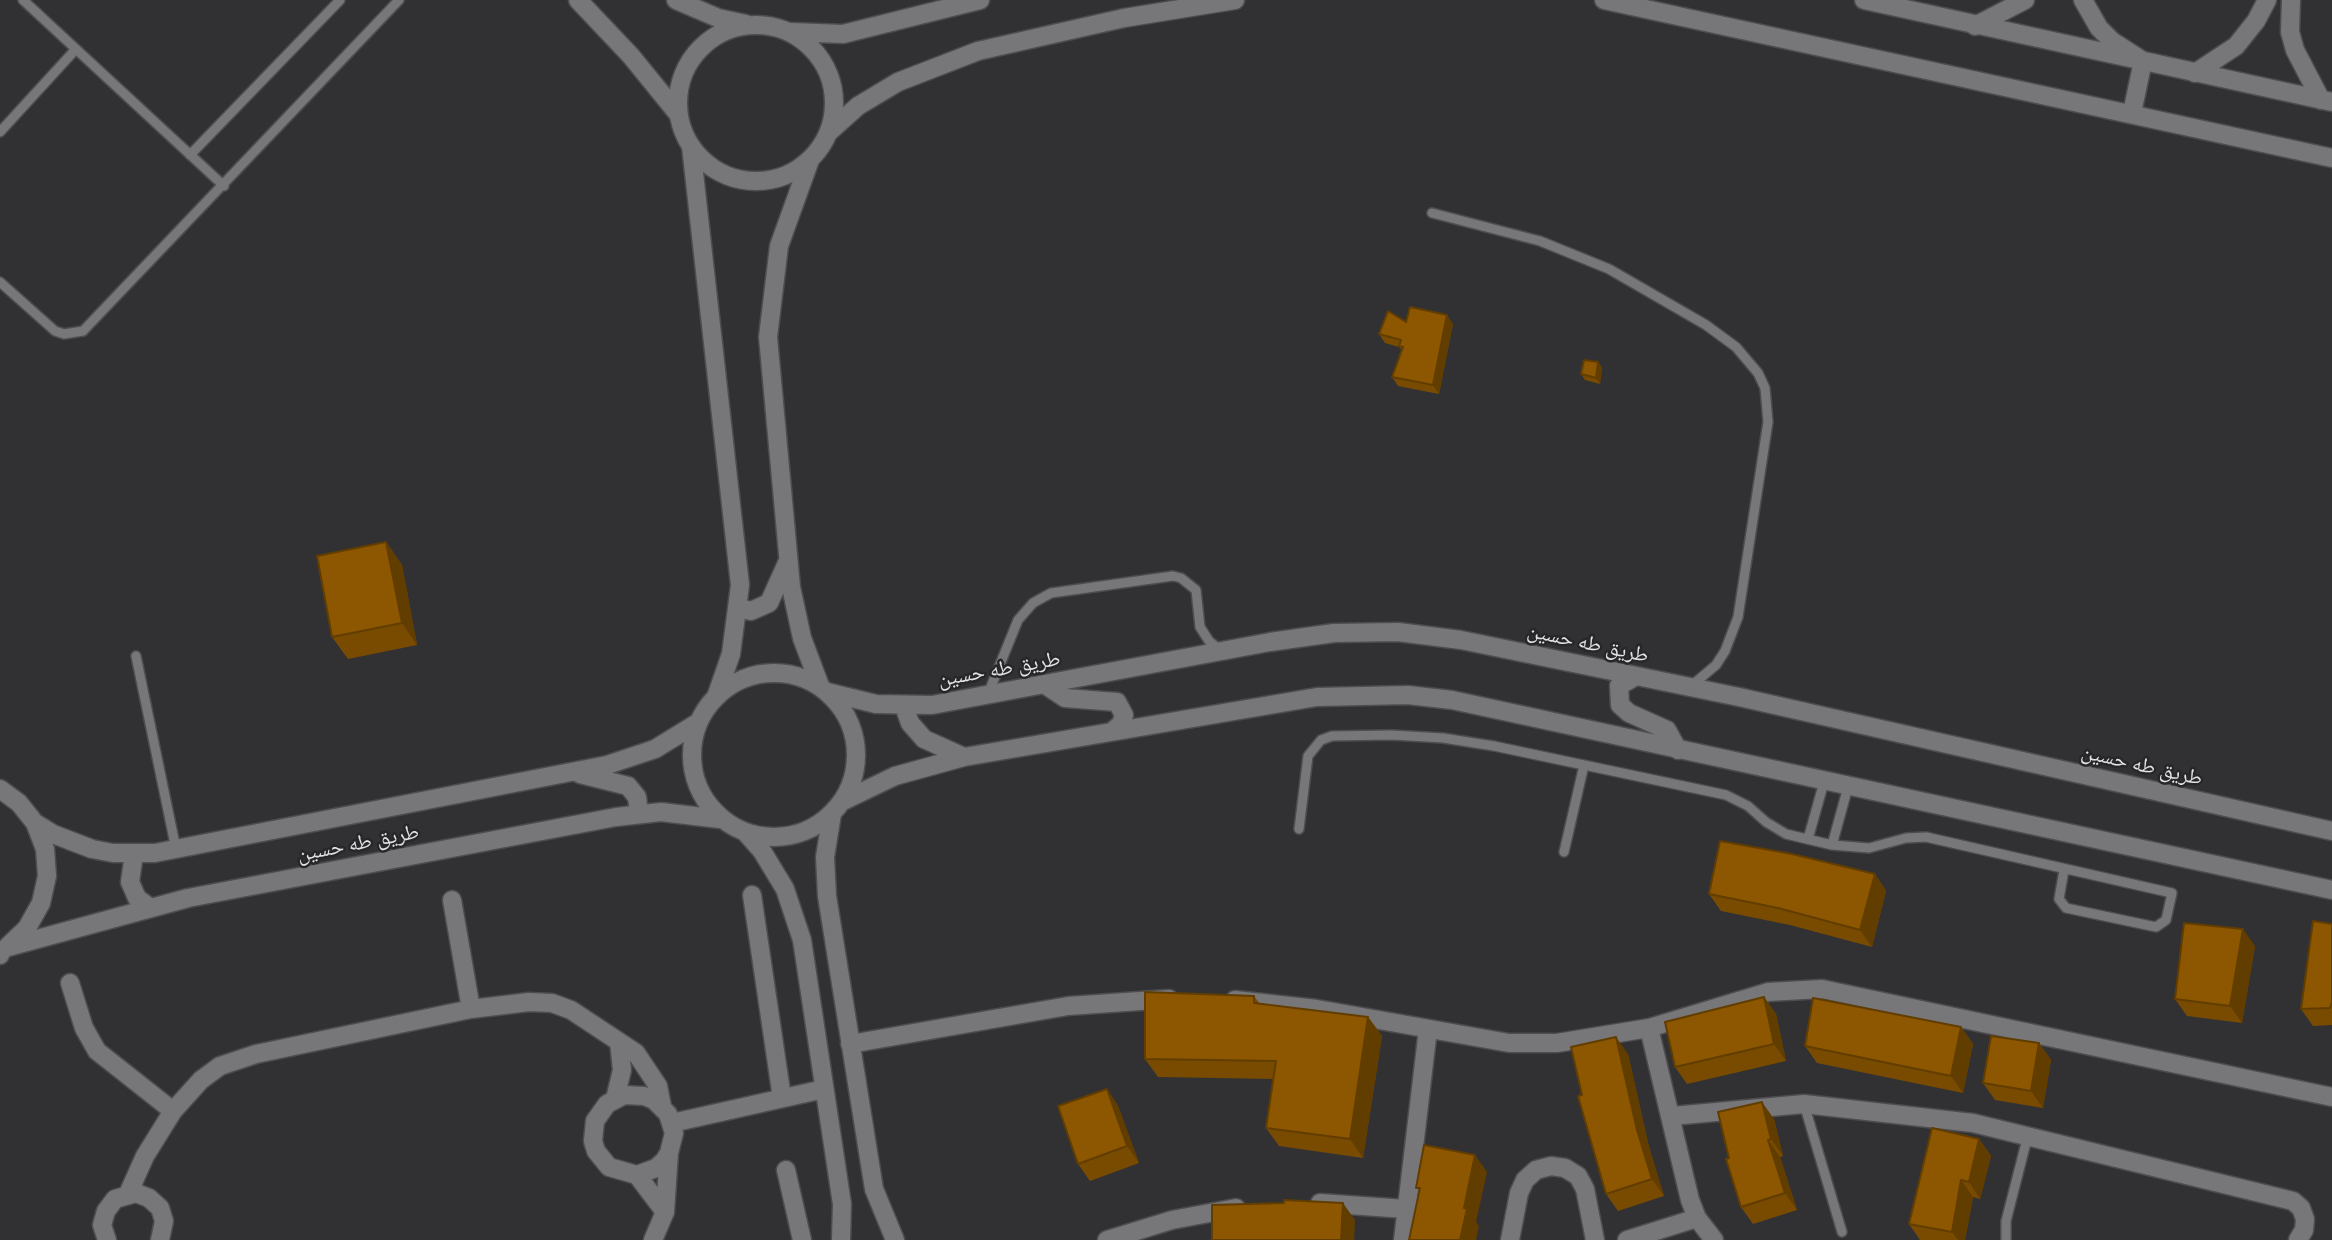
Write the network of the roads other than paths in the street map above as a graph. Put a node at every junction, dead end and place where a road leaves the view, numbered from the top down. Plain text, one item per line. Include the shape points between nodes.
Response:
1 (23, 0) edge
2 (340, 0) edge
3 (399, 0) edge
4 (578, 0) edge
5 (676, 0) edge
6 (1235, 0) edge
7 (1604, 0) edge
8 (1864, 0) edge
9 (2025, 0) edge
10 (2083, 0) edge
11 (2267, 0) edge
12 (2291, 0) edge
13 (971, 1) edge
14 (1899, 4) edge
15 (749, 25) junction
16 (1975, 26) junction
17 (789, 32) junction
18 (76, 49) junction
19 (2143, 61) junction
20 (2195, 73) junction
21 (2327, 101) edge
22 (2132, 113) junction
23 (679, 115) junction
24 (0, 132) edge
25 (829, 132) junction
26 (691, 146) junction
27 (190, 155) junction
28 (2332, 158) edge
29 (810, 160) junction
30 (224, 186) junction
31 (1432, 213) dead end
32 (0, 282) edge
33 (788, 561) junction
34 (739, 608) junction
35 (1222, 651) junction
36 (136, 656) dead end
37 (1636, 676) junction
38 (1044, 684) junction
39 (1689, 687) junction
40 (824, 689) junction
41 (987, 695) junction
42 (716, 697) junction
43 (904, 706) junction
44 (699, 722) junction
45 (1113, 731) junction
46 (1678, 750) junction
47 (964, 757) junction
48 (1584, 765) junction
49 (575, 772) junction
50 (1824, 782) junction
51 (1848, 788) junction
52 (0, 789) edge
53 (837, 808) junction
54 (639, 813) junction
55 (720, 819) junction
56 (35, 823) junction
57 (1299, 829) dead end
58 (2332, 831) edge
59 (747, 834) junction
60 (1808, 839) junction
61 (1832, 845) junction
62 (176, 849) junction
63 (1564, 852) dead end
64 (134, 854) junction
65 (2064, 870) junction
66 (2332, 890) edge
67 (752, 895) dead end
68 (452, 900) dead end
69 (149, 908) junction
70 (835, 943) junction
71 (803, 947) junction
72 (2, 951) edge
73 (70, 983) dead end
74 (1193, 1000) edge
75 (1220, 1000) edge
76 (471, 1009) junction
77 (1649, 1028) junction
78 (1428, 1029) junction
79 (619, 1042) junction
80 (850, 1044) junction
81 (824, 1089) junction
82 (2332, 1097) edge
83 (615, 1098) junction
84 (782, 1098) junction
85 (1804, 1104) junction
86 (662, 1106) junction
87 (173, 1111) junction
88 (1672, 1116) junction
89 (672, 1123) junction
90 (2028, 1135) junction
91 (669, 1153) junction
92 (786, 1170) dead end
93 (637, 1175) junction
94 (128, 1194) junction
95 (1302, 1203) edge
96 (1250, 1206) edge
97 (1406, 1209) junction
98 (665, 1212) junction
99 (1697, 1218) junction
100 (891, 1232) edge
101 (1842, 1232) dead end
102 (654, 1239) edge
103 (106, 1240) edge
104 (160, 1240) edge
105 (802, 1240) edge
106 (841, 1240) edge
107 (876, 1240) edge
108 (1107, 1240) edge
109 (1403, 1240) edge
110 (1510, 1240) edge
111 (1595, 1240) edge
112 (1627, 1240) edge
113 (1714, 1240) edge
114 (2006, 1240) edge
115 (2298, 1240) edge

1 - 18 lane
2 - 27 lane
3 - 30 lane
4 - 23 street
5 - 15 street
6 - 25 street via 1124,18 978,51 898,82 858,106
7 - 22 street
8 - 14 street
9 - 16 street
10 - 19 street via 2099,28
11 - 20 street via 2235,46
12 - 21 street via 2290,32 2295,50
13 - 17 street via 844,34
14 - 16 street
15 - 17 street
15 - 23 street via 719,34 695,54 681,83
16 - 19 street
17 - 25 street via 816,52 832,82
18 - 24 lane
18 - 27 lane
19 - 20 street
19 - 22 street
20 - 21 street
22 - 28 street
23 - 26 street
25 - 29 street
26 - 29 street via 715,170 747,180 780,177
26 - 34 street via 738,563
27 - 30 lane
29 - 33 street via 779,247 769,307
30 - 32 lane via 83,331 55,331
31 - 39 lane via 1540,241 1609,269 1706,325 1735,347 1758,373 1765,388 1768,422 1738,617 1726,651
33 - 34 street via 769,603 751,611
33 - 40 street via 796,613
34 - 42 street via 732,654
35 - 37 street, طريق طه حسين via 1334,633 1398,632 1461,640
35 - 38 street, طريق طه حسين
35 - 41 lane via 1205,635 1198,618 1196,590 1181,578 1051,593 1032,603 1018,620
36 - 62 lane
37 - 39 street, طريق طه حسين
37 - 46 street via 1619,686 1620,705 1667,730
38 - 41 street, طريق طه حسين
38 - 45 street via 1065,698 1117,702 1124,715
39 - 58 street, طريق طه حسين
40 - 42 street via 790,674 774,673 743,679
40 - 43 street, طريق طه حسين via 876,704
40 - 53 street via 846,715 856,744 854,775
41 - 43 street, طريق طه حسين
42 - 44 street
43 - 47 street via 910,723 924,739
44 - 49 street, طريق طه حسين via 655,749
44 - 55 street via 691,751 694,774 701,795
45 - 46 street via 1317,697 1408,695 1452,700
45 - 47 street
46 - 50 street
47 - 53 street via 895,776
48 - 57 lane via 1443,738 1332,736 1321,740 1308,756
48 - 60 lane via 1738,799 1776,828
48 - 63 lane
49 - 54 street via 628,786 637,797
49 - 62 street, طريق طه حسين
50 - 51 street
50 - 60 lane
51 - 61 lane
51 - 66 street
52 - 56 street
53 - 59 street via 807,831 792,836
53 - 70 street via 825,876
54 - 55 street, طريق طه حسين
54 - 69 street, طريق طه حسين
55 - 59 street
56 - 64 street, طريق طه حسين via 92,849
56 - 72 street via 45,849 47,876 41,904 27,928
59 - 71 street via 785,889
60 - 61 lane
61 - 65 lane via 1869,848 1926,837
62 - 64 street, طريق طه حسين
64 - 69 street via 130,882 137,898
65 - 65 lane via 2059,899 2066,908 2156,927 2166,920 2172,893
67 - 84 street
68 - 76 street
69 - 72 street, طريق طه حسين
70 - 71 street
70 - 80 street
71 - 81 street
73 - 87 street via 96,1052
74 - 80 street via 1068,1006
75 - 78 street via 1317,1009
76 - 79 street via 552,1003 591,1021
76 - 87 street via 239,1059 201,1080
77 - 78 street via 1557,1043 1509,1042
77 - 82 street via 1768,992 1822,989
77 - 88 street
78 - 97 street
79 - 83 street via 622,1070
79 - 86 street via 649,1068
80 - 100 street via 874,1189
81 - 84 street
81 - 106 street via 842,1204
83 - 86 street via 645,1096
83 - 93 street via 600,1112 593,1141 609,1167
84 - 89 street
85 - 88 street
85 - 90 street via 1918,1114
85 - 101 lane
86 - 89 street
87 - 94 street
88 - 99 street
89 - 91 street
90 - 114 lane via 2006,1221
90 - 115 street via 2293,1200 2305,1219
91 - 93 street via 656,1168
91 - 98 street
92 - 105 street
93 - 98 street
94 - 103 street via 115,1199 106,1210 102,1225
94 - 104 street via 143,1195 160,1208 164,1221
95 - 97 street
96 - 108 street via 1172,1220
97 - 109 street
98 - 102 street
99 - 112 street
99 - 113 street
100 - 107 street
110 - 111 street via 1525,1180 1536,1170 1551,1166 1577,1176 1585,1189

